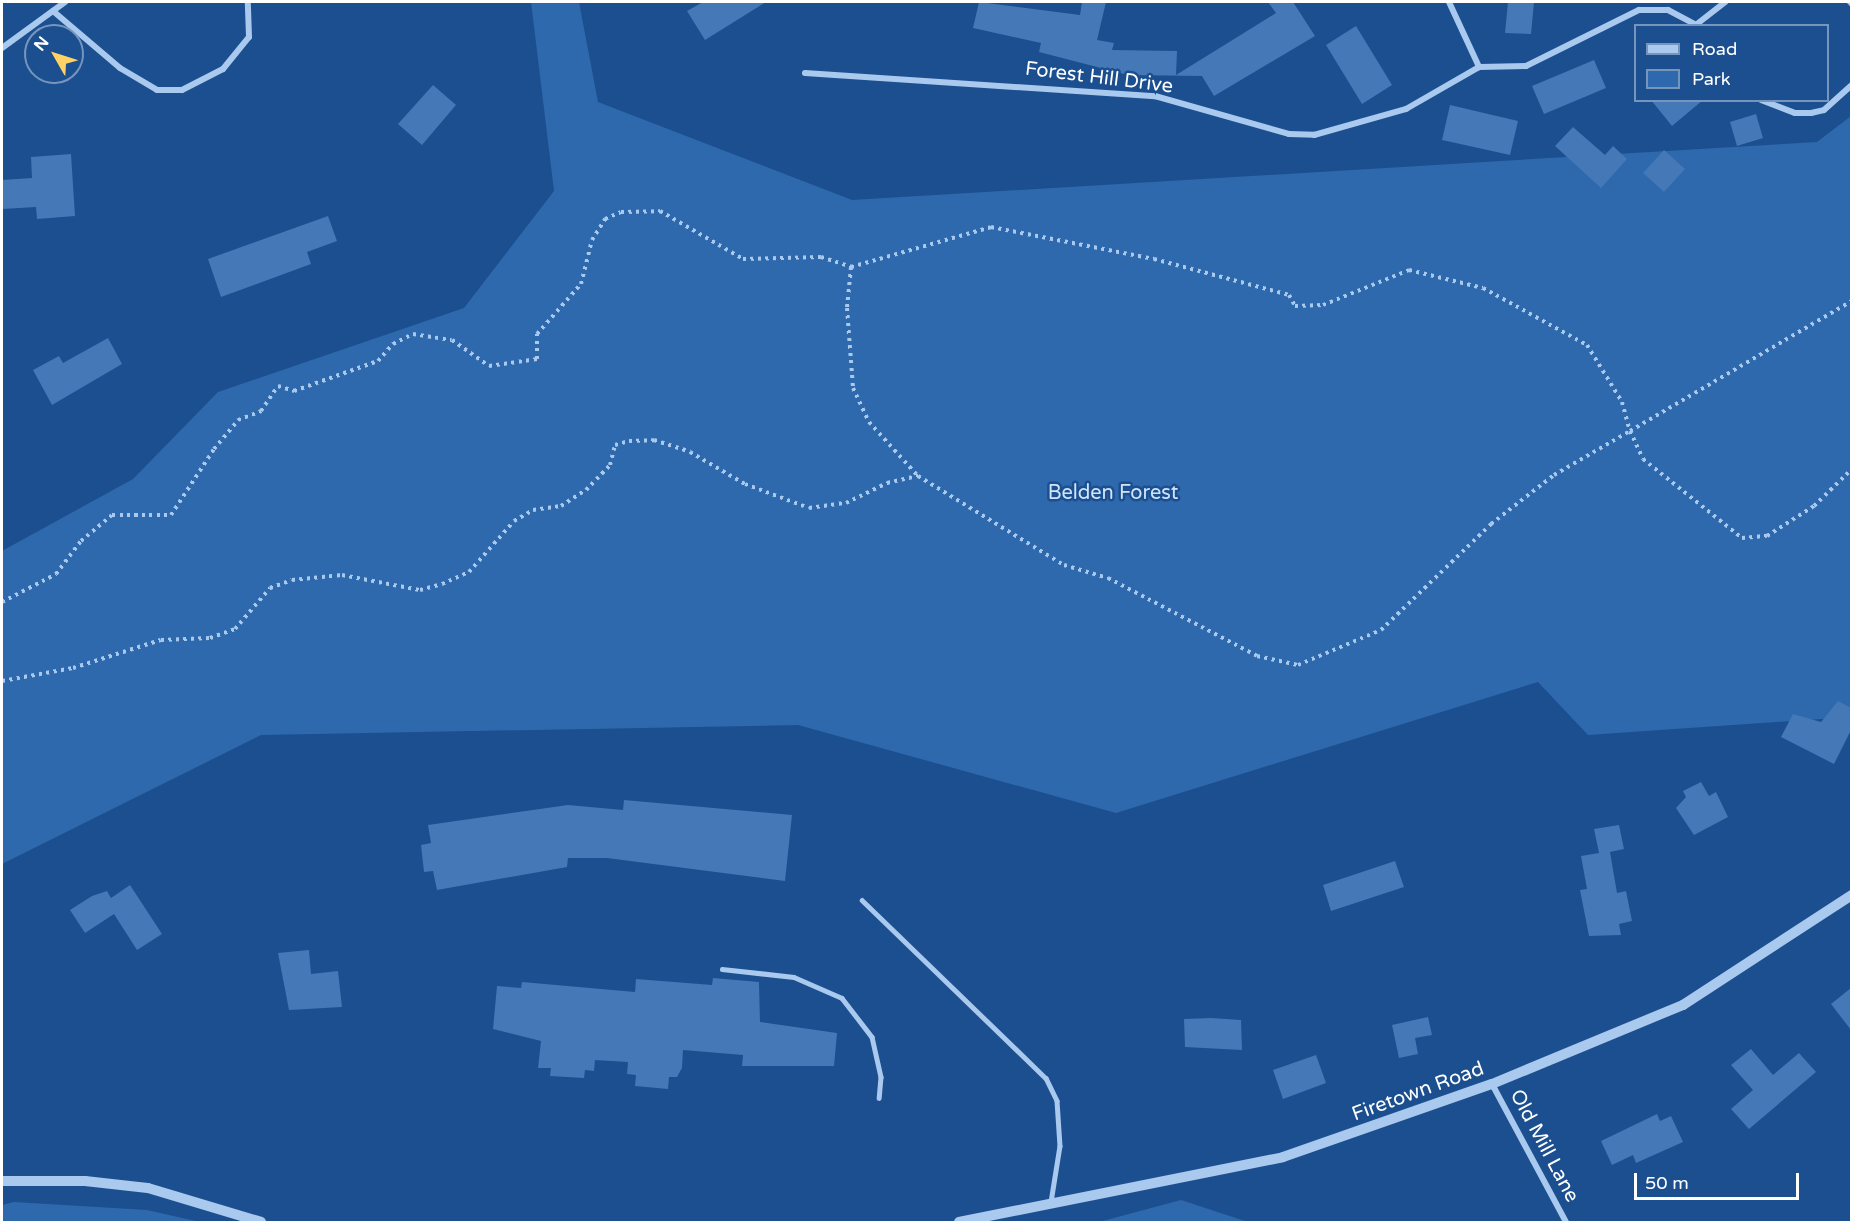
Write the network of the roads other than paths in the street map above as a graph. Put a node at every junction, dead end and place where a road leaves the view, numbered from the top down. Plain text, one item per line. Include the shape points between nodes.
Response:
1 (65, 2) edge
2 (248, 2) edge
3 (1449, 2) edge
4 (1725, 2) edge
5 (53, 11) junction
6 (1696, 24) edge
7 (1699, 24) edge
8 (2, 48) edge
9 (1479, 67) junction
10 (805, 73) dead end
11 (1851, 85) edge
12 (1766, 102) edge
13 (1851, 895) edge
14 (862, 900) dead end
15 (722, 969) dead end
16 (1492, 1084) junction
17 (879, 1098) dead end
18 (2, 1181) edge
19 (1050, 1205) junction
20 (261, 1222) edge
21 (959, 1222) edge
22 (1566, 1222) edge

1 - 5 street
2 - 5 street via 249,37 223,69 182,90 157,90 120,68
3 - 9 street
4 - 7 street
5 - 8 street
6 - 9 street via 1668,10 1639,10 1526,66
9 - 10 street, Forest Hill Drive via 1406,109 1314,135 1289,134 1155,96
11 - 12 street via 1824,110 1795,113
13 - 16 street, Firetown Road via 1683,1005
14 - 19 lane via 1046,1078 1057,1101 1060,1146
15 - 17 lane via 794,977 842,998 872,1038 881,1077
16 - 19 street, Firetown Road via 1283,1157
16 - 22 street, Old Mill Lane
18 - 20 street via 85,1180 148,1188
19 - 21 street, Firetown Road

